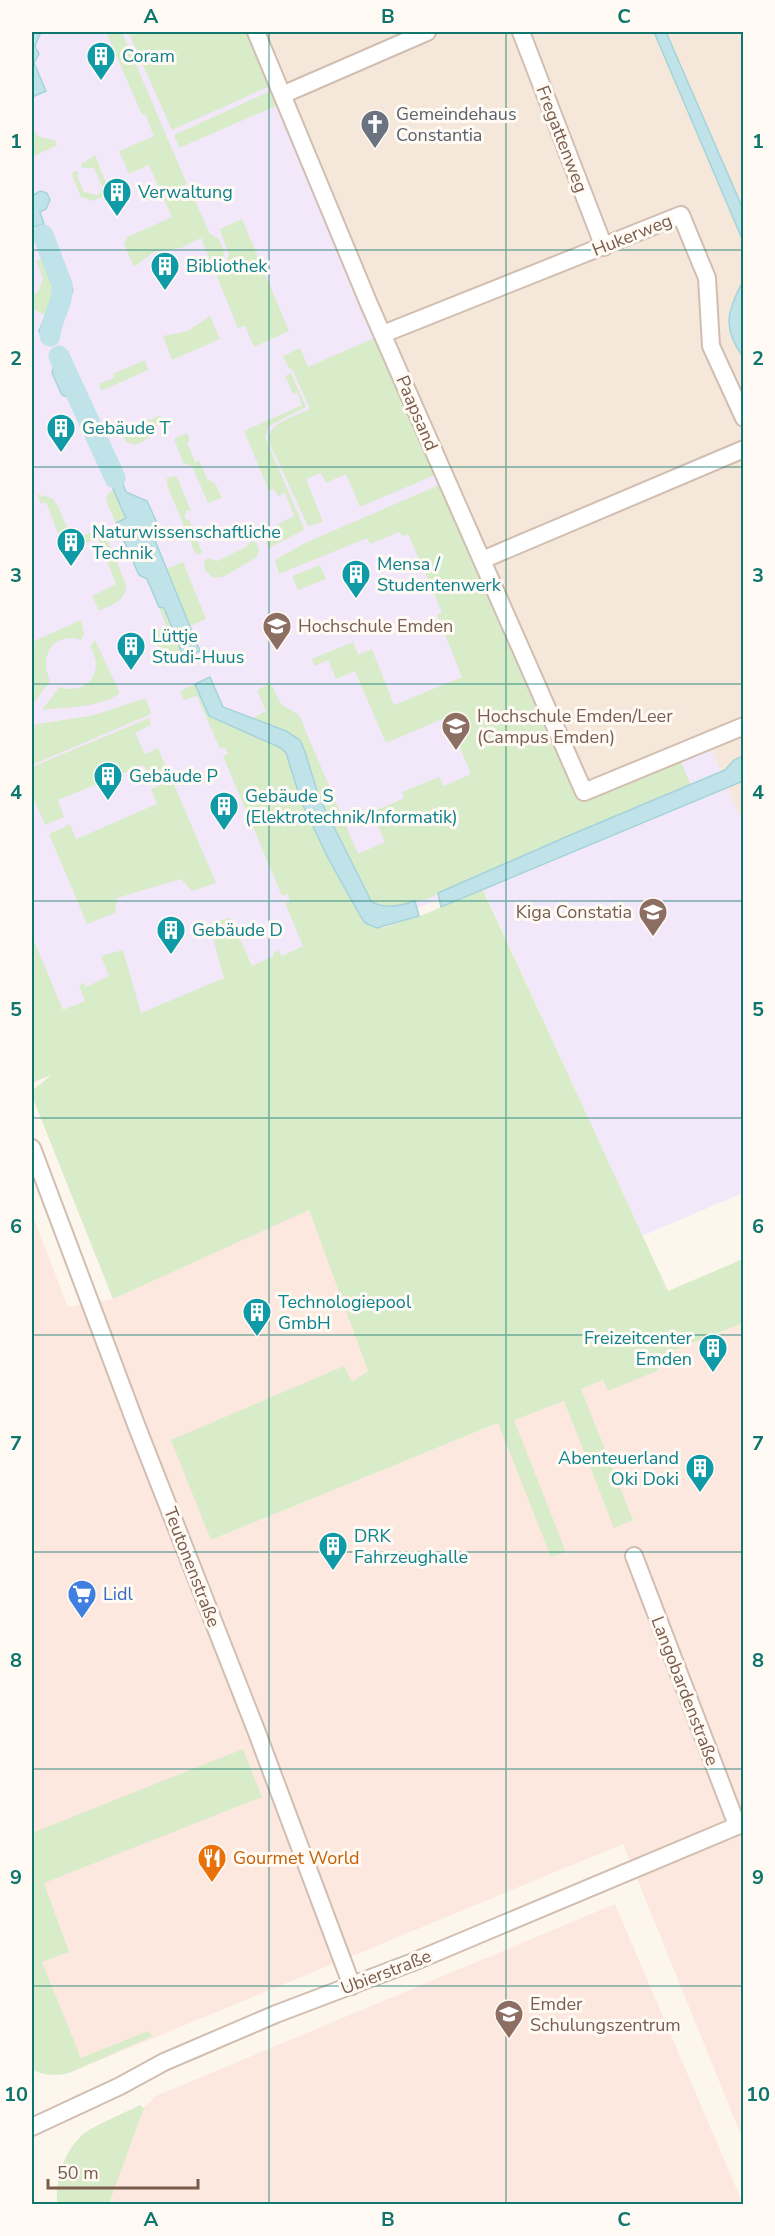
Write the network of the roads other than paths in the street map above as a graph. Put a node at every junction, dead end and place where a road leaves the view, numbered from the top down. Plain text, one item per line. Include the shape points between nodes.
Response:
1 (256, 32) edge
2 (427, 32) edge
3 (521, 32) edge
4 (282, 95) junction
5 (604, 247) junction
6 (383, 334) junction
7 (744, 418) edge
8 (744, 449) edge
9 (482, 561) junction
10 (744, 726) edge
11 (32, 1148) edge
12 (634, 1556) dead end
13 (740, 1824) edge
14 (352, 1986) junction
15 (32, 2127) edge

1 - 4 street, Paapsand
2 - 4 street
3 - 5 street, Fregattenweg
4 - 6 street, Paapsand
5 - 6 street, Hukerweg
5 - 7 street, Hukerweg via 681,216 707,278 711,346
6 - 9 street, Paapsand
8 - 9 street
9 - 10 street, Paapsand via 584,792
11 - 14 street, Teutonenstraße
12 - 13 street, Langobardenstraße
13 - 14 street, Ubierstraße
14 - 15 street, Ubierstraße via 164,2062

